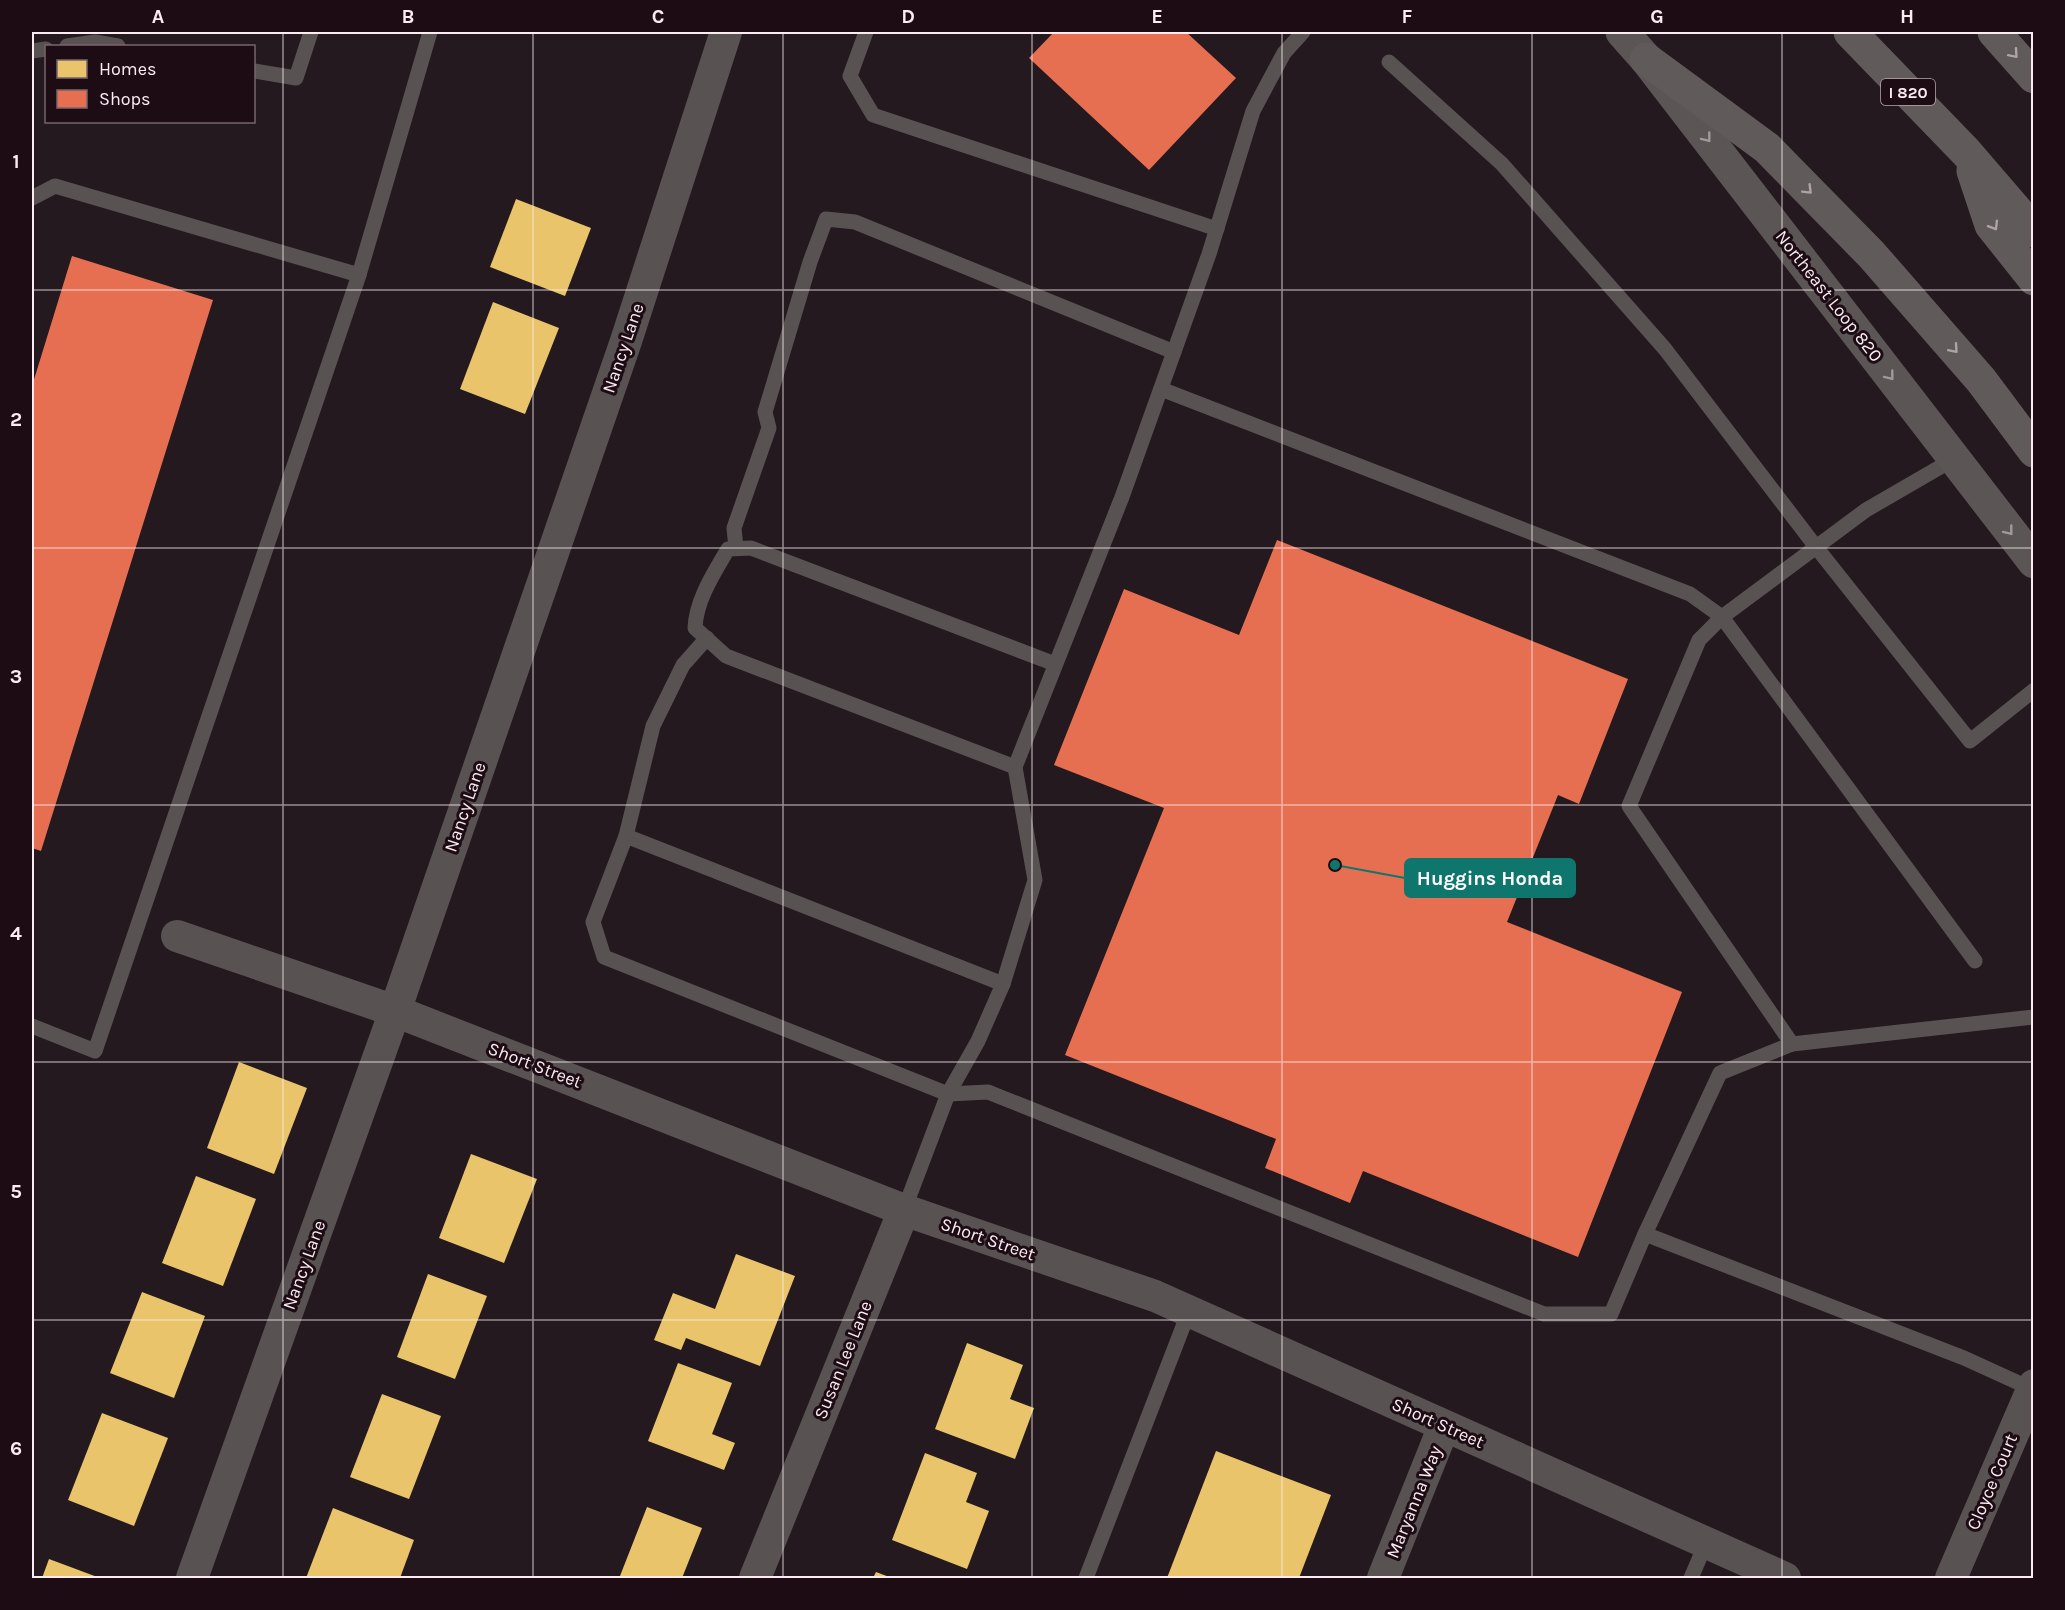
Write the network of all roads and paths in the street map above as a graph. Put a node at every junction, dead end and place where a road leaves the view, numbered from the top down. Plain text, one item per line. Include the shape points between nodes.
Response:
1 (311, 32) edge
2 (430, 32) edge
3 (726, 32) edge
4 (866, 32) edge
5 (1303, 32) edge
6 (1622, 32) edge
7 (1850, 32) edge
8 (1994, 32) edge
9 (74, 45) edge
10 (112, 45) edge
11 (1646, 59) junction
12 (1389, 62) dead end
13 (255, 71) edge
14 (2034, 77) edge
15 (1966, 152) junction
16 (32, 198) edge
17 (1217, 229) junction
18 (2034, 231) edge
19 (359, 275) junction
20 (2034, 279) edge
21 (1174, 352) junction
22 (1161, 389) junction
23 (2034, 451) edge
24 (1954, 459) junction
25 (736, 548) junction
26 (1816, 548) junction
27 (2034, 562) edge
28 (1722, 617) junction
29 (706, 638) junction
30 (1055, 664) junction
31 (2034, 690) edge
32 (1015, 767) junction
33 (626, 836) junction
34 (177, 936) dead end
35 (1975, 961) dead end
36 (1003, 984) junction
37 (395, 1011) junction
38 (2034, 1017) edge
39 (32, 1026) edge
40 (1792, 1044) junction
41 (948, 1094) junction
42 (904, 1210) junction
43 (1645, 1234) junction
44 (1189, 1311) junction
45 (2033, 1387) edge
46 (1444, 1426) junction
47 (1706, 1543) junction
48 (192, 1578) edge
49 (755, 1578) edge
50 (1086, 1578) edge
51 (1383, 1578) edge
52 (1691, 1578) edge
53 (1785, 1578) edge
54 (1951, 1578) edge

1 - 13 lane via 296,78
2 - 19 lane
3 - 37 street, Nancy Lane via 622,352
4 - 17 lane via 850,76 873,115
5 - 17 lane via 1284,53 1253,111
6 - 11 main road, Northeast Loop 820
7 - 15 highway, I 820
8 -> 14 highway
9 - 10 lane
11 -> 23 highway via 1767,148 1871,254 1981,380
11 -> 24 main road, Northeast Loop 820
12 - 26 lane via 1502,164 1665,349
15 - 18 highway, I 820
15 -> 20 highway via 1991,225
16 - 19 lane via 55,186
17 - 21 lane
19 - 39 lane via 95,1051
21 - 22 lane
21 - 25 lane via 855,222 826,219 765,412 769,428 734,528
22 - 28 lane via 1690,594
22 - 30 lane
24 - 26 lane via 1866,510
24 -> 27 main road, Northeast Loop 820
25 - 29 lane via 728,549 696,614 695,628
25 - 30 lane via 752,548
26 - 28 lane
26 - 31 lane via 1970,741
28 - 35 lane
28 - 40 lane via 1699,640 1629,806
29 - 32 lane via 726,656
29 - 33 lane via 683,665 653,726
30 - 32 lane
32 - 36 lane, Susan Lee Lane via 1035,880
33 - 36 lane
33 - 41 lane via 593,922 604,957
34 - 37 street, Short Street
36 - 41 lane, Susan Lee Lane via 978,1041
37 - 42 street, Short Street
37 - 48 street, Nancy Lane
38 - 40 lane
40 - 43 lane via 1719,1073
41 - 42 lane, Susan Lee Lane
41 - 43 lane via 988,1092 1544,1314 1611,1314
42 - 44 street, Short Street
42 - 49 street, Susan Lee Lane
43 - 45 lane
44 - 46 street, Short Street
44 - 50 lane
45 - 54 street, Cloyce Court
46 - 47 street, Short Street
46 - 51 street, Maryanna Way
47 - 52 lane
47 - 53 street, Short Street

